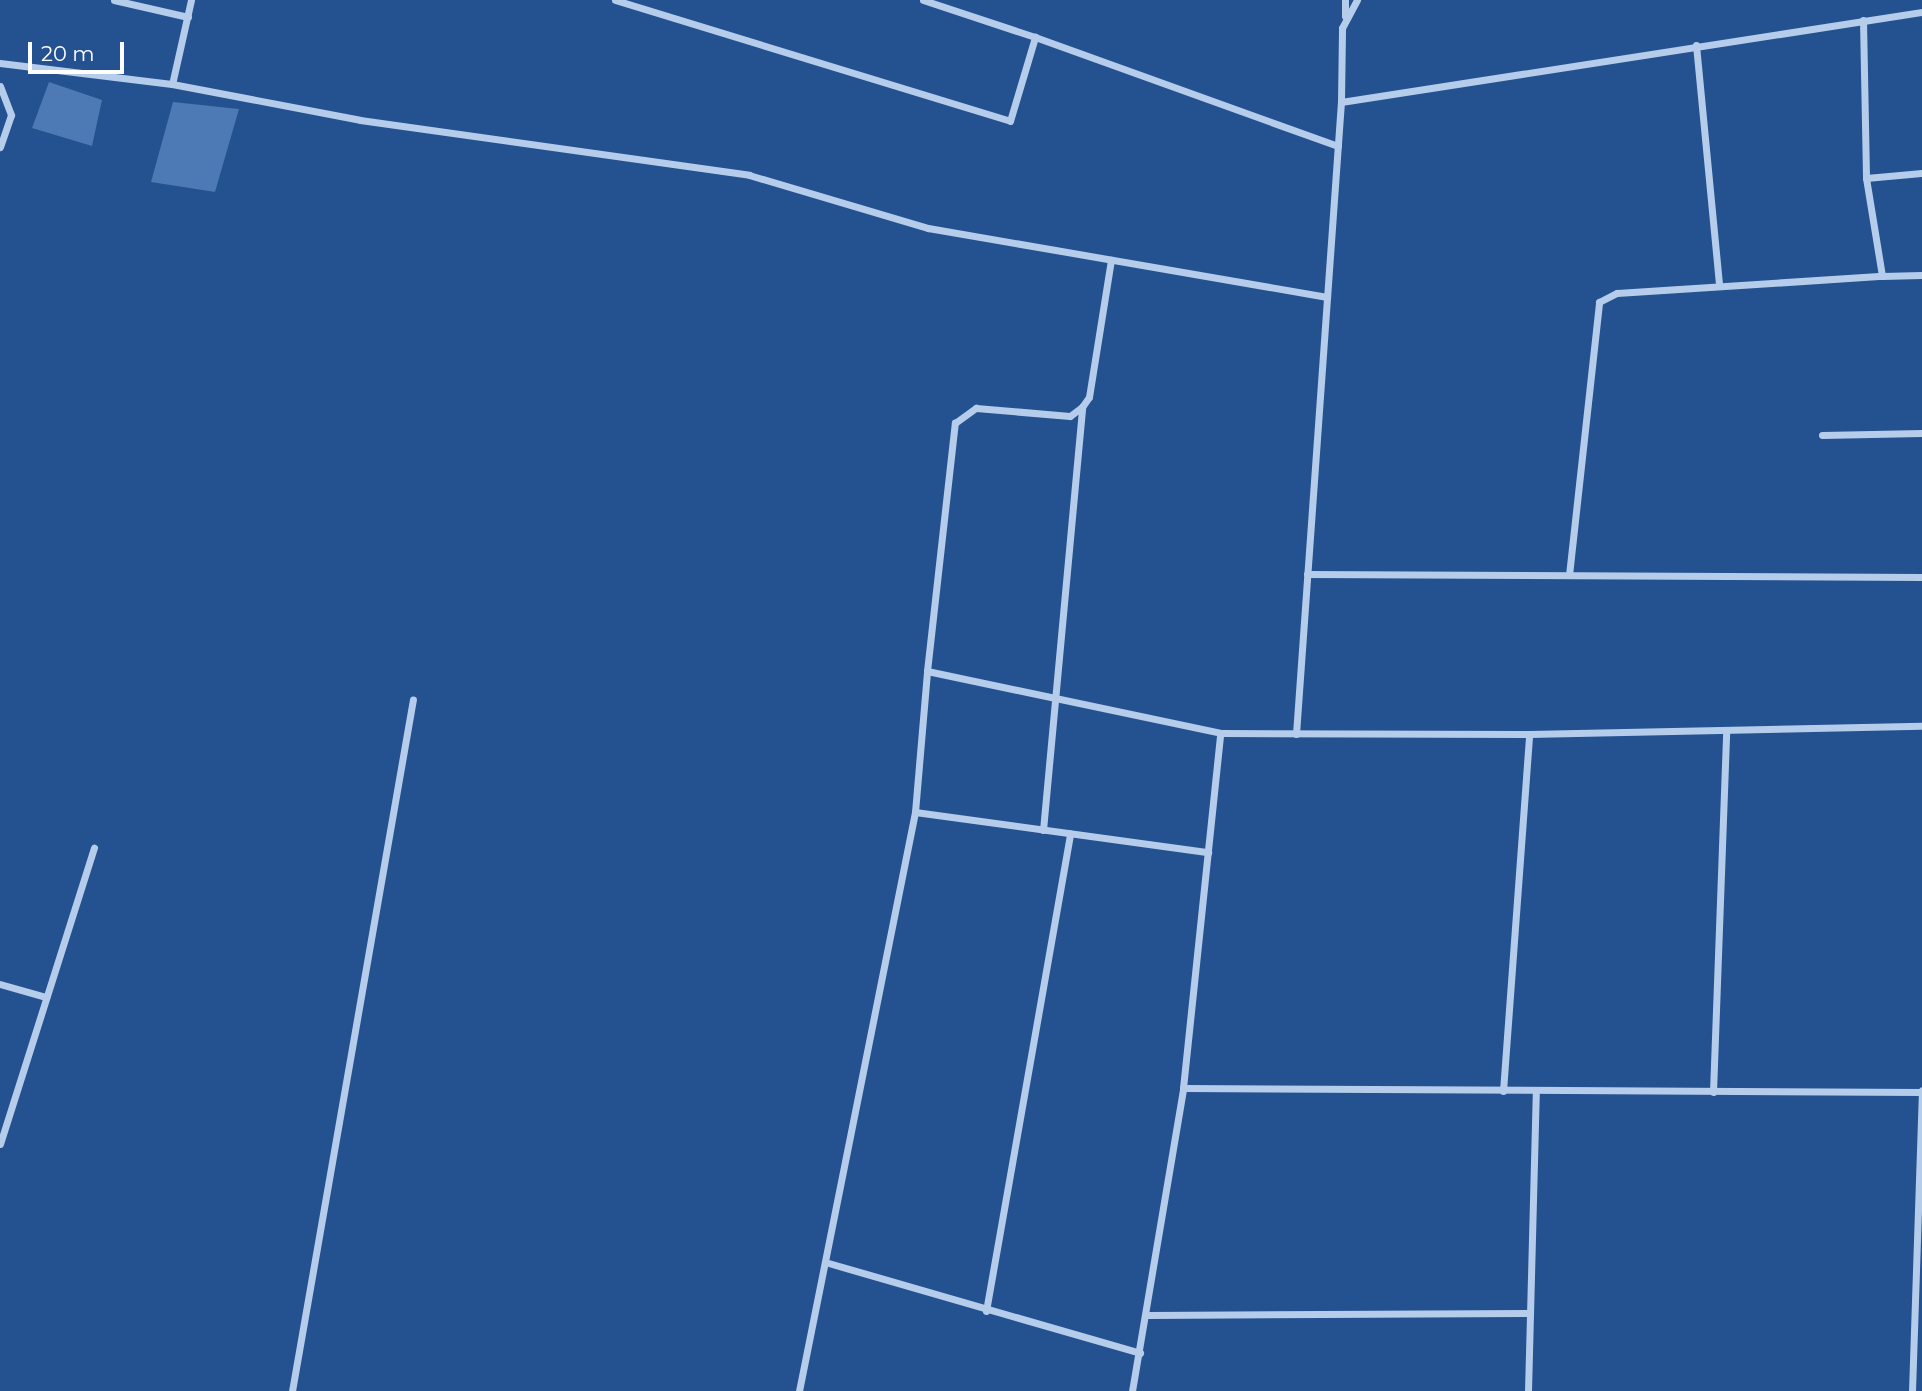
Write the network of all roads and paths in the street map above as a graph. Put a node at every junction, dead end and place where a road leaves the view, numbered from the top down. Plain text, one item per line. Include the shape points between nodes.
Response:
1 (114, 0) edge
2 (191, 0) edge
3 (615, 0) edge
4 (923, 0) edge
5 (1345, 0) edge
6 (1357, 0) edge
7 (1922, 12) edge
8 (188, 17) junction
9 (1345, 17) junction
10 (1863, 20) junction
11 (1035, 37) junction
12 (1696, 45) junction
13 (0, 63) edge
14 (172, 84) junction
15 (0, 86) edge
16 (1341, 102) junction
17 (1338, 146) junction
18 (0, 147) edge
19 (1922, 173) edge
20 (1866, 178) junction
21 (1111, 260) junction
22 (1922, 275) edge
23 (1882, 276) junction
24 (1719, 286) junction
25 (1327, 297) junction
26 (1082, 407) junction
27 (1922, 433) edge
28 (1822, 435) dead end
29 (1307, 574) junction
30 (1569, 575) junction
31 (1922, 577) edge
32 (926, 671) junction
33 (1054, 698) junction
34 (413, 699) dead end
35 (1922, 726) edge
36 (1726, 730) junction
37 (1220, 733) junction
38 (1296, 734) junction
39 (1528, 734) junction
40 (915, 812) junction
41 (1043, 830) junction
42 (1070, 833) junction
43 (94, 848) dead end
44 (1208, 852) junction
45 (0, 984) edge
46 (46, 997) junction
47 (1183, 1088) junction
48 (1503, 1091) junction
49 (1922, 1091) edge
50 (1536, 1092) junction
51 (1713, 1092) junction
52 (0, 1144) edge
53 (825, 1262) junction
54 (1919, 1279) edge
55 (986, 1311) junction
56 (1530, 1313) junction
57 (1147, 1315) junction
58 (1140, 1353) junction
59 (292, 1391) edge
60 (799, 1391) edge
61 (1132, 1391) edge
62 (1528, 1391) edge
63 (1912, 1391) edge

1 - 8 street
2 - 8 street
3 - 11 street via 1010,121
4 - 11 street
5 - 9 street
6 - 9 street
7 - 10 street
8 - 14 street
9 - 16 street
10 - 12 street
10 - 20 street
11 - 17 street
12 - 16 street
12 - 24 street
13 - 14 street
14 - 21 street via 360,120 749,175 928,228
15 - 18 street via 11,115
16 - 17 street
17 - 25 street
19 - 20 street
20 - 23 street
21 - 25 street
21 - 26 street via 1089,397
22 - 23 street
23 - 24 street
24 - 30 street via 1617,293 1599,302
25 - 29 street
26 - 32 street via 1070,416 976,408 955,423
26 - 33 street
27 - 28 street
29 - 30 street
29 - 38 street
30 - 31 street
32 - 33 street
32 - 40 street
33 - 37 street
33 - 41 street
34 - 59 street
35 - 36 street
36 - 39 street
36 - 51 street
37 - 38 street
37 - 44 street
38 - 39 street
39 - 48 street
40 - 41 street
40 - 53 street
41 - 42 street
42 - 44 street
42 - 55 street
43 - 46 street
44 - 47 street
45 - 46 street
46 - 52 street
47 - 48 street
47 - 57 street
48 - 50 street
49 - 51 street
49 - 54 street
50 - 51 street
50 - 56 street
53 - 55 street
53 - 60 street
54 - 63 street
55 - 58 street
56 - 57 street
56 - 62 street
57 - 58 street
58 - 61 street

